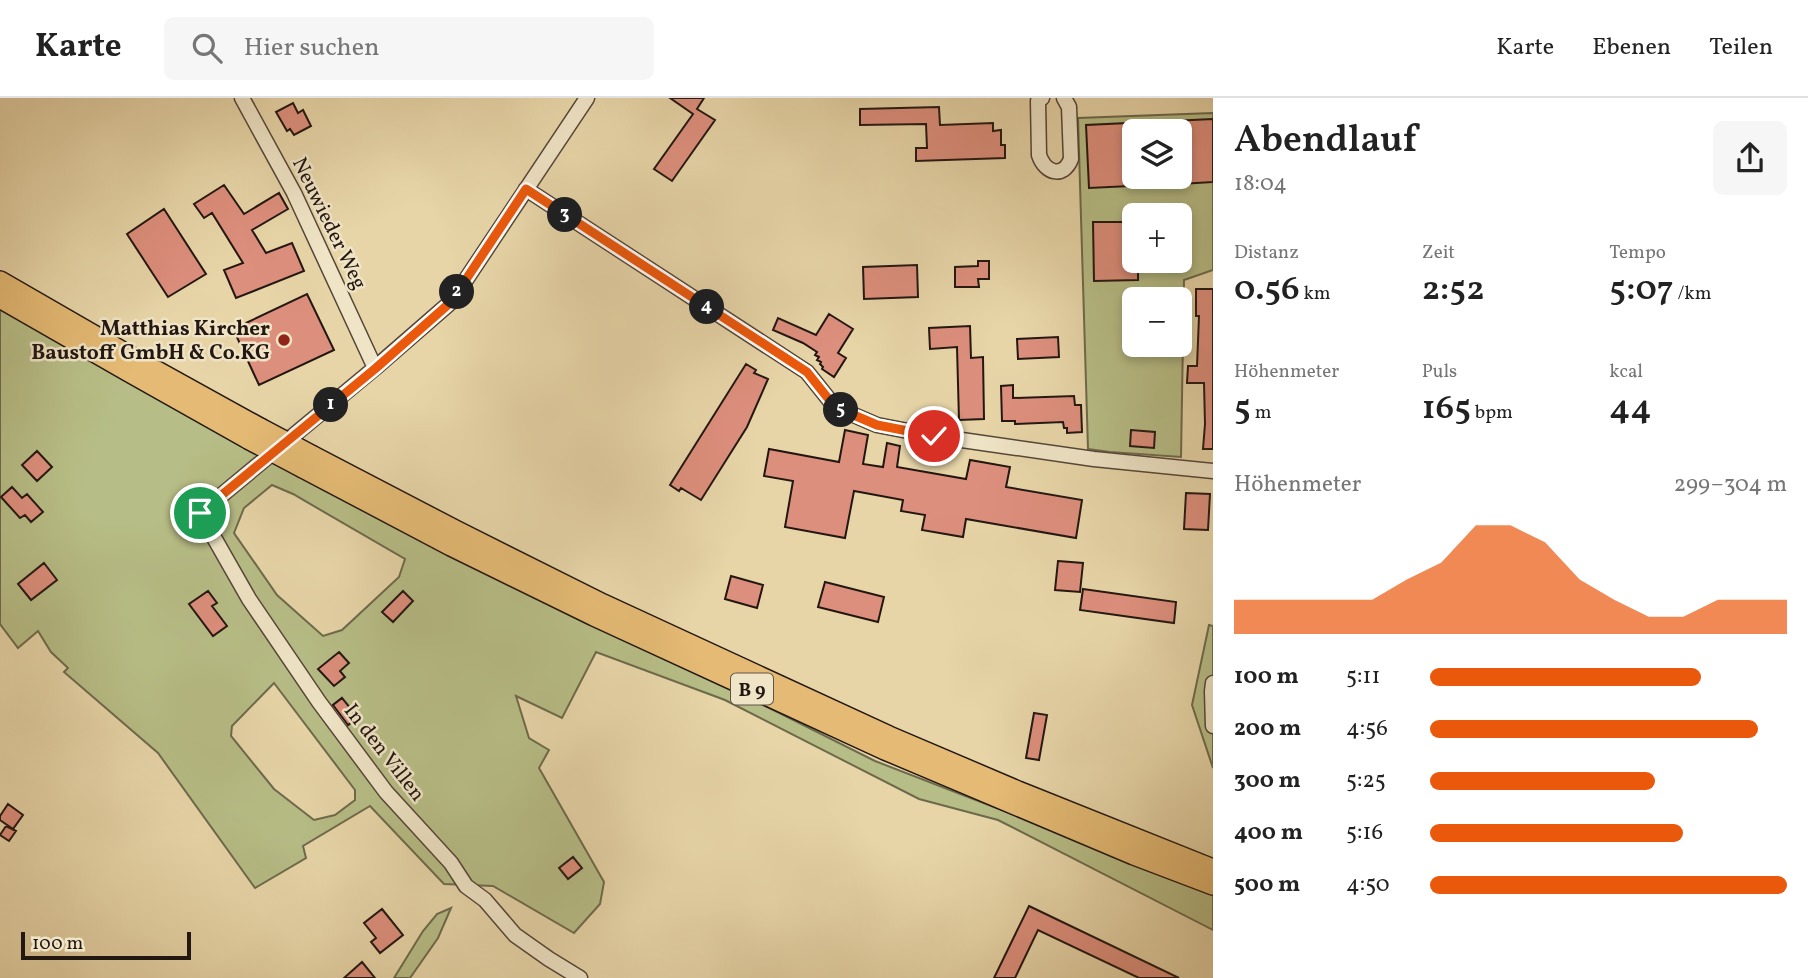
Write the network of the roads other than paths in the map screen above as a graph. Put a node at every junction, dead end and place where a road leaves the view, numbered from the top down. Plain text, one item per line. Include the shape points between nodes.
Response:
1 (242, 98) edge
2 (587, 98) edge
3 (1042, 98) edge
4 (1064, 98) edge
5 (526, 189) junction
6 (0, 281) edge
7 (0, 298) edge
8 (376, 368) junction
9 (254, 434) junction
10 (308, 462) junction
11 (1213, 471) edge
12 (1213, 682) edge
13 (1213, 726) edge
14 (1213, 869) edge
15 (1213, 885) edge
16 (580, 978) edge

1 - 8 street, Neuwieder Weg via 294,193
2 - 5 street
3 - 4 street via 1038,101 1039,156 1053,172 1062,171 1071,159 1069,107
5 - 8 street via 451,302
5 - 11 street via 807,372 835,407 877,425
6 - 9 highway, B 9
7 - 9 highway, B 9 via 128,372
8 - 16 street, In den Villen via 200,513 249,599 386,792 514,935
9 - 10 highway, B 9, bridge
10 - 14 highway, B 9 via 877,730
10 - 15 highway, B 9 via 451,546 594,616 885,750
12 - 13 street

